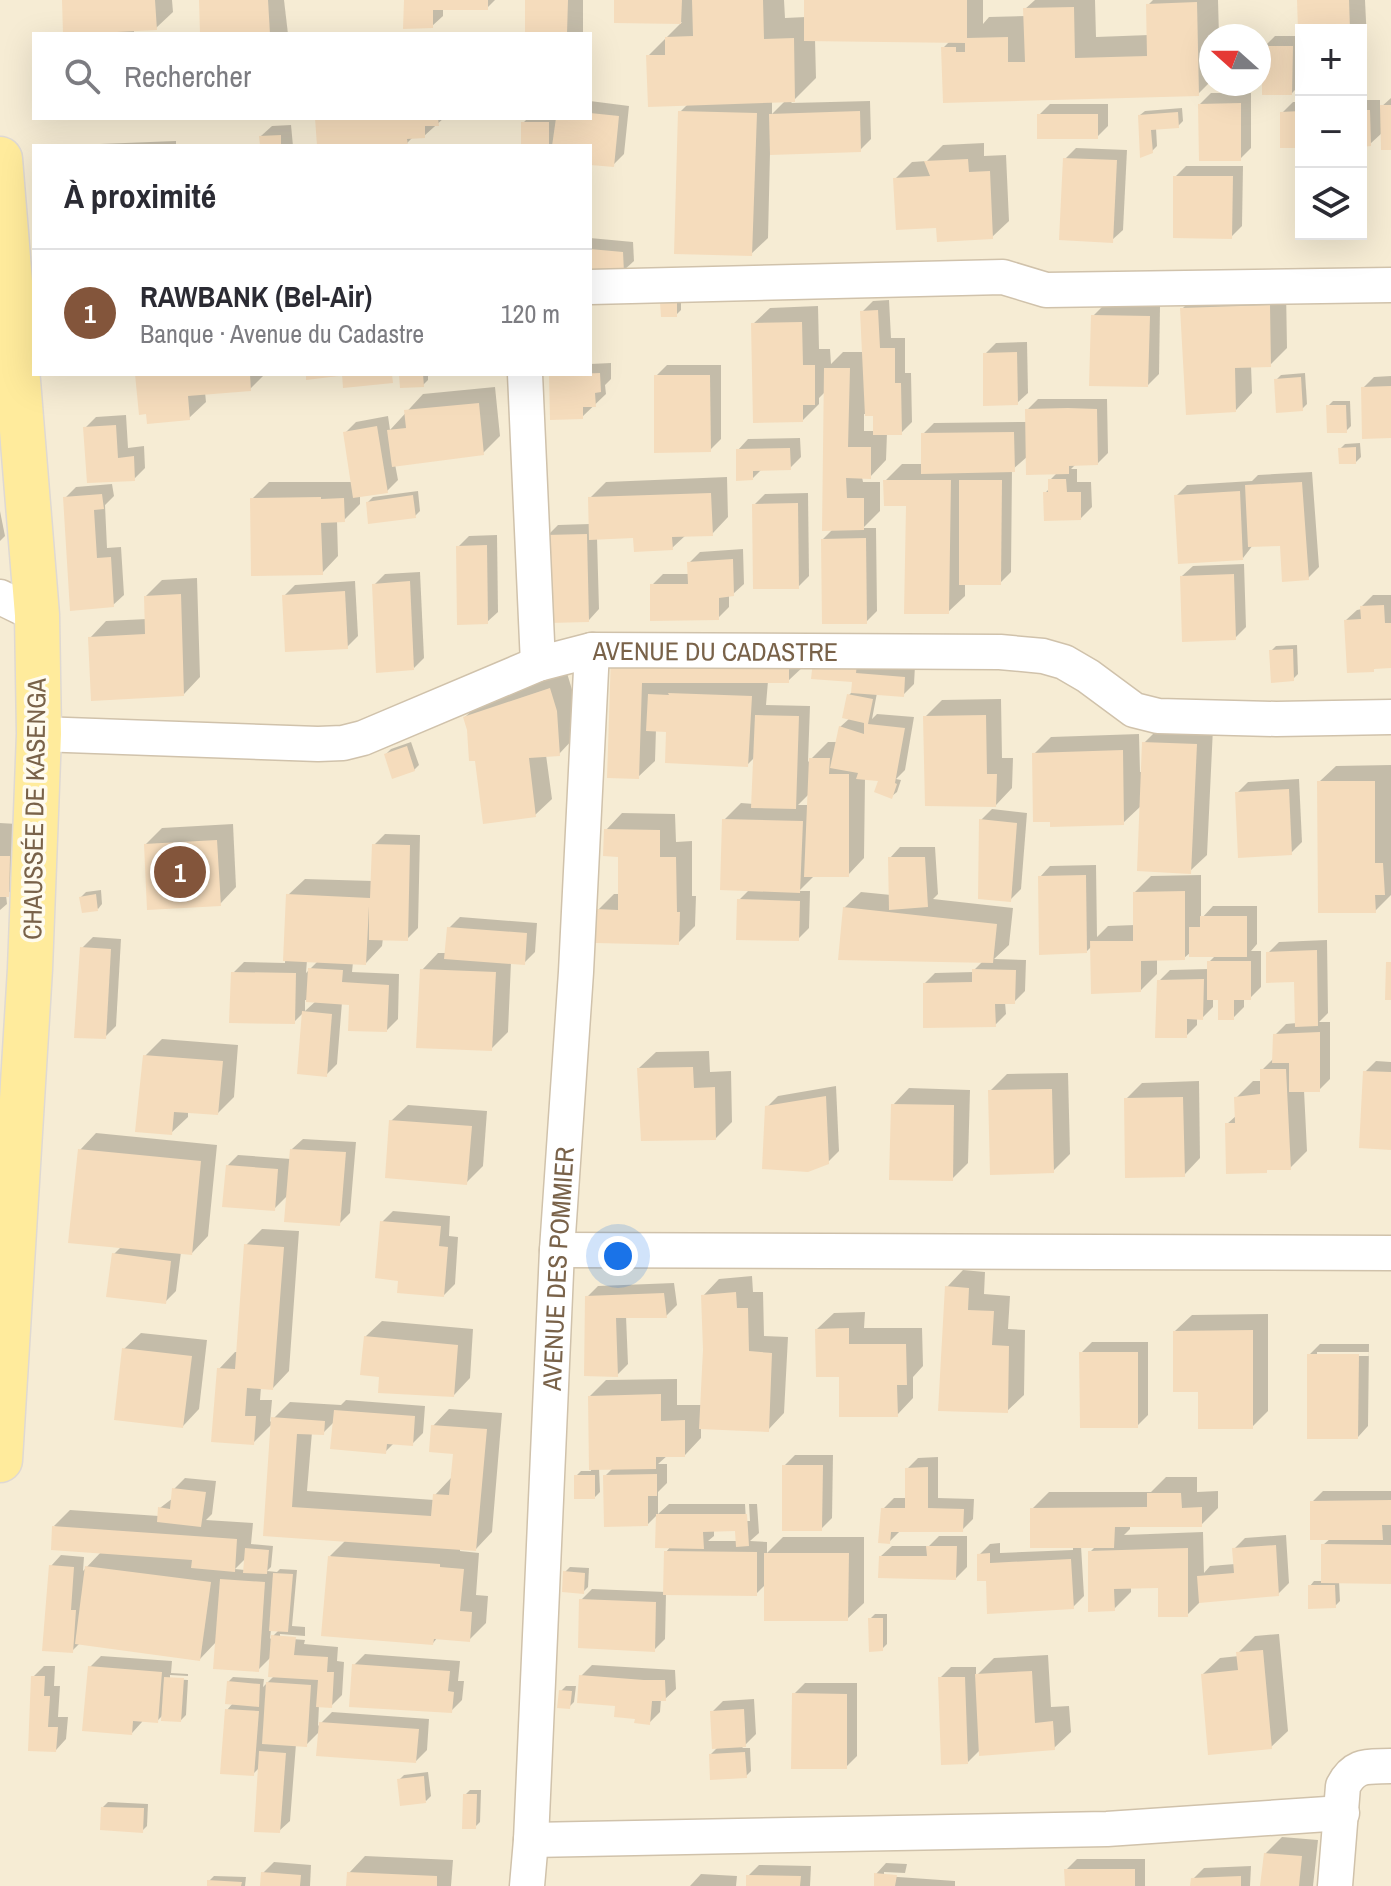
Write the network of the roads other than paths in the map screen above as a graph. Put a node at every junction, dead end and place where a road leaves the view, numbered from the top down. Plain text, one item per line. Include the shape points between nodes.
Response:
1 (0, 159) edge
2 (1391, 285) edge
3 (592, 287) edge
4 (525, 376) edge
5 (18, 606) edge
6 (592, 650) junction
7 (538, 664) junction
8 (1391, 717) edge
9 (39, 734) junction
10 (557, 1250) junction
11 (1391, 1253) edge
12 (0, 1460) edge
13 (1391, 1766) edge
14 (1342, 1813) junction
15 (531, 1840) junction
16 (527, 1886) edge
17 (1335, 1886) edge

1 - 5 main road, CHAUSSÉE DE KASENGA
2 - 3 street via 1046,290 1003,277
4 - 7 street
5 - 9 main road, CHAUSSÉE DE KASENGA
6 - 7 street, AVENUE DU CADASTRE
6 - 8 street, AVENUE DU CADASTRE via 1000,652 1064,662 1134,710 1158,716
6 - 10 street, AVENUE DES POMMIER
7 - 9 street, AVENUE DU CADASTRE via 343,743
9 - 12 main road, CHAUSSÉE DE KASENGA
10 - 11 street
10 - 15 street, AVENUE DES POMMIER
13 - 14 street via 1351,1772 1343,1786
14 - 15 street via 1107,1829
14 - 17 street
15 - 16 street, AVENUE DES POMMIER

